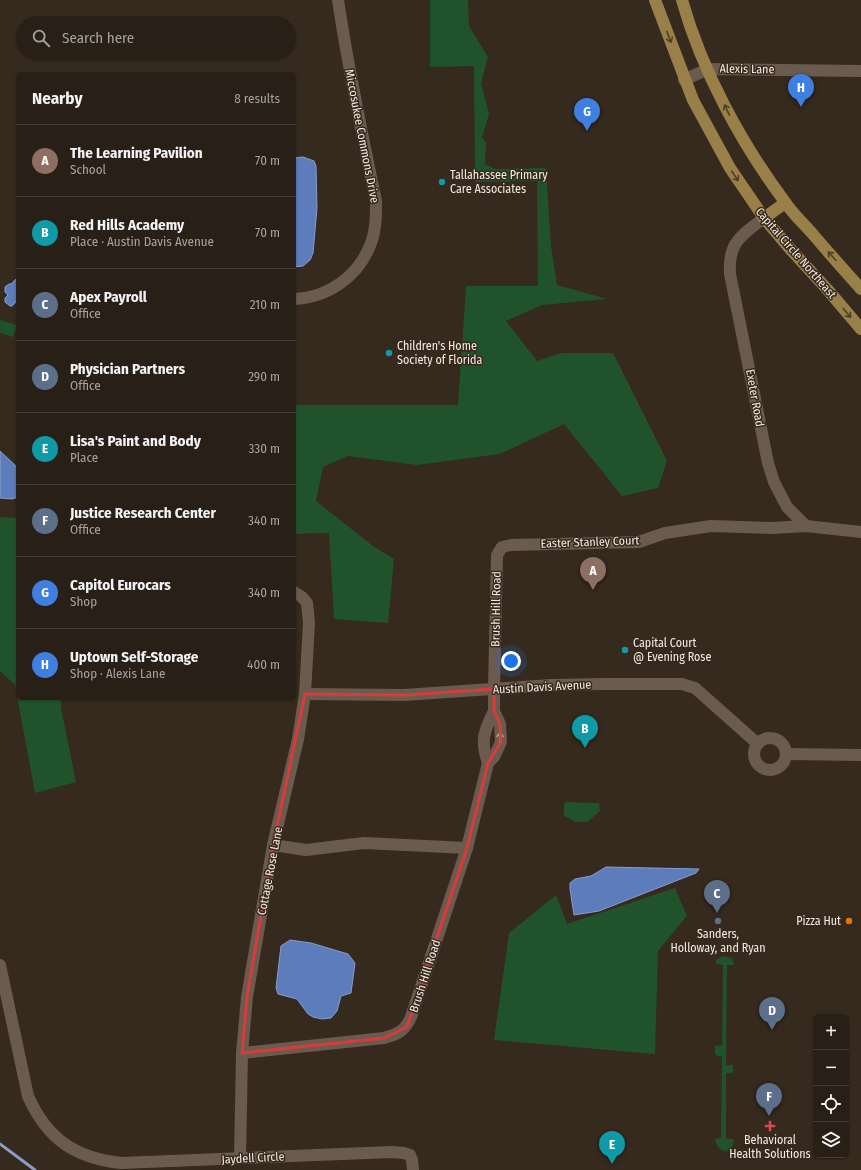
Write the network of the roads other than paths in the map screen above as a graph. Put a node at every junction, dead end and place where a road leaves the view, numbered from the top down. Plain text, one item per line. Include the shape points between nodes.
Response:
1 (338, 0) edge
2 (655, 0) edge
3 (682, 0) edge
4 (708, 69) junction
5 (861, 71) edge
6 (684, 80) junction
7 (786, 204) junction
8 (764, 218) junction
9 (861, 289) edge
10 (296, 299) edge
11 (861, 329) edge
12 (806, 526) junction
13 (861, 532) edge
14 (497, 555) joint
15 (296, 593) edge
16 (494, 689) junction
17 (305, 694) junction
18 (494, 711) junction
19 (758, 744) junction
20 (787, 754) junction
21 (861, 755) edge
22 (488, 763) junction
23 (273, 845) junction
24 (467, 848) junction
25 (0, 965) edge
26 (242, 1053) junction
27 (240, 1158) junction
28 (413, 1170) edge

1 - 10 street, Miccosukee Commons Drive via 356,108 376,201 375,228 372,243 364,258 345,280 334,289 316,296
2 -> 6 main road, Capital Circle Northeast
3 - 4 main road, Capital Circle Northeast
4 - 5 street, Alexis Lane
4 - 6 street, Alexis Lane
7 -> 4 main road, Capital Circle Northeast via 755,161
6 -> 8 main road, Capital Circle Northeast via 730,168
7 - 8 main road
9 -> 7 main road, Capital Circle Northeast
8 -> 11 main road, Capital Circle Northeast
8 - 12 street, Exeter Road via 741,236 733,247 729,260 730,274 768,463 774,482 787,507
12 - 13 street
12 - 14 street, Easter Stanley Court via 711,526 665,533 639,542 511,545 502,547
14 - 16 street, Brush Hill Road
15 - 17 street, Cottage Rose Lane via 307,603 309,622
16 - 17 street, Austin Davis Avenue via 404,695
16 - 18 street, Brush Hill Road
16 - 19 street, Austin Davis Avenue via 551,685 682,684 695,688
17 - 23 street, Cottage Rose Lane via 298,739
18 - 22 street, Brush Hill Road via 484,736 484,751
22 -> 18 street, Brush Hill Road via 501,742 500,724
19 - 20 street via 765,738 773,738 783,743
19 - 20 street via 754,754 755,760 766,770 782,766
20 - 21 street
22 - 24 street, Brush Hill Road
23 - 24 street via 306,850 364,843
23 - 26 street, Cottage Rose Lane via 247,997
24 - 26 street, Brush Hill Road via 407,1027 384,1038
25 - 27 street, Jaydell Circle via 28,1096 35,1111 58,1140 84,1155 121,1163
26 - 27 street, Cottage Rose Lane
27 - 28 street, Jaydell Circle via 392,1152 410,1155

